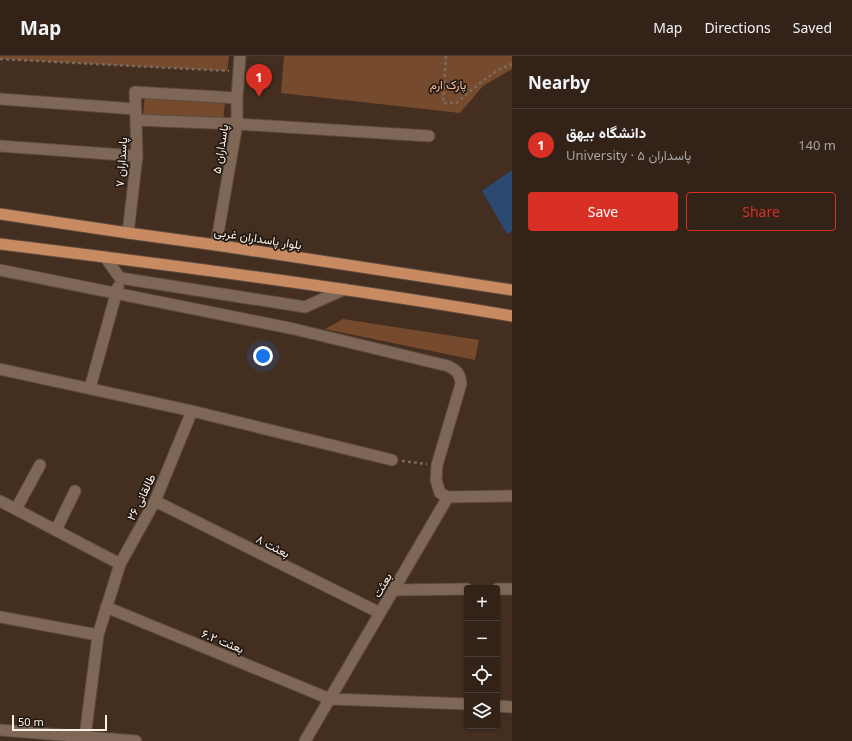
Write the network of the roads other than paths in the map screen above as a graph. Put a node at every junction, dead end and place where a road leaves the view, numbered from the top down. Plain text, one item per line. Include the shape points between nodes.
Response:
1 (240, 56) edge
2 (237, 98) junction
3 (0, 99) edge
4 (135, 115) junction
5 (237, 124) junction
6 (429, 136) dead end
7 (0, 146) edge
8 (137, 156) junction
9 (0, 214) edge
10 (128, 233) junction
11 (0, 244) edge
12 (216, 245) junction
13 (105, 257) junction
14 (0, 270) edge
15 (120, 278) junction
16 (345, 289) junction
17 (512, 290) edge
18 (116, 293) junction
19 (512, 316) edge
20 (0, 369) edge
21 (90, 388) junction
22 (192, 411) junction
23 (392, 460) road end
24 (40, 465) dead end
25 (75, 491) dead end
26 (512, 496) edge
27 (448, 497) junction
28 (0, 501) edge
29 (155, 501) junction
30 (16, 509) junction
31 (56, 530) junction
32 (120, 564) junction
33 (464, 589) edge
34 (500, 589) edge
35 (394, 590) junction
36 (512, 590) edge
37 (106, 607) junction
38 (380, 613) junction
39 (0, 617) edge
40 (98, 635) junction
41 (330, 699) junction
42 (464, 704) edge
43 (500, 706) edge
44 (512, 707) edge
45 (0, 730) edge
46 (85, 737) junction
47 (136, 741) edge
48 (305, 741) edge

1 - 2 street, پاسداران ۵
2 - 4 street, پاسداران ۷ via 135,92
2 - 5 street, پاسداران ۵
3 - 4 street
4 - 5 street
4 - 8 street, پاسداران ۷
5 - 6 street
5 - 12 street, پاسداران ۵
7 - 8 street
8 - 10 street, پاسداران ۷
9 - 10 main road, بلوار پاسداران غربی
10 - 12 main road, بلوار پاسداران غربی
11 - 13 main road
12 - 17 main road, بلوار پاسداران غربی
13 - 15 street
13 - 16 main road
14 - 18 street
15 - 16 street via 305,307
15 - 18 street
16 - 19 main road
18 - 21 street
18 - 27 street via 294,328 455,369 460,376 461,384 437,465 436,480 440,493
20 - 21 street
21 - 22 street
22 - 23 street
22 - 29 street, طالقانی ۲۶
24 - 30 street
25 - 31 street
26 - 27 street
27 - 35 street, بعثت
28 - 30 street
29 - 32 street, طالقانی ۲۶
29 - 38 street, بعثت ۸
30 - 31 street
31 - 32 street
32 - 37 street, طالقانی ۲۶
33 - 35 street
34 - 36 street
35 - 38 street, بعثت
37 - 40 street, طالقانی ۲۶
37 - 41 street, بعثت ۶.۲
38 - 41 street, بعثت
39 - 40 street
40 - 46 street, طالقانی ۲۶
41 - 42 street
41 - 48 street, بعثت
43 - 44 street
45 - 46 street
46 - 47 street

